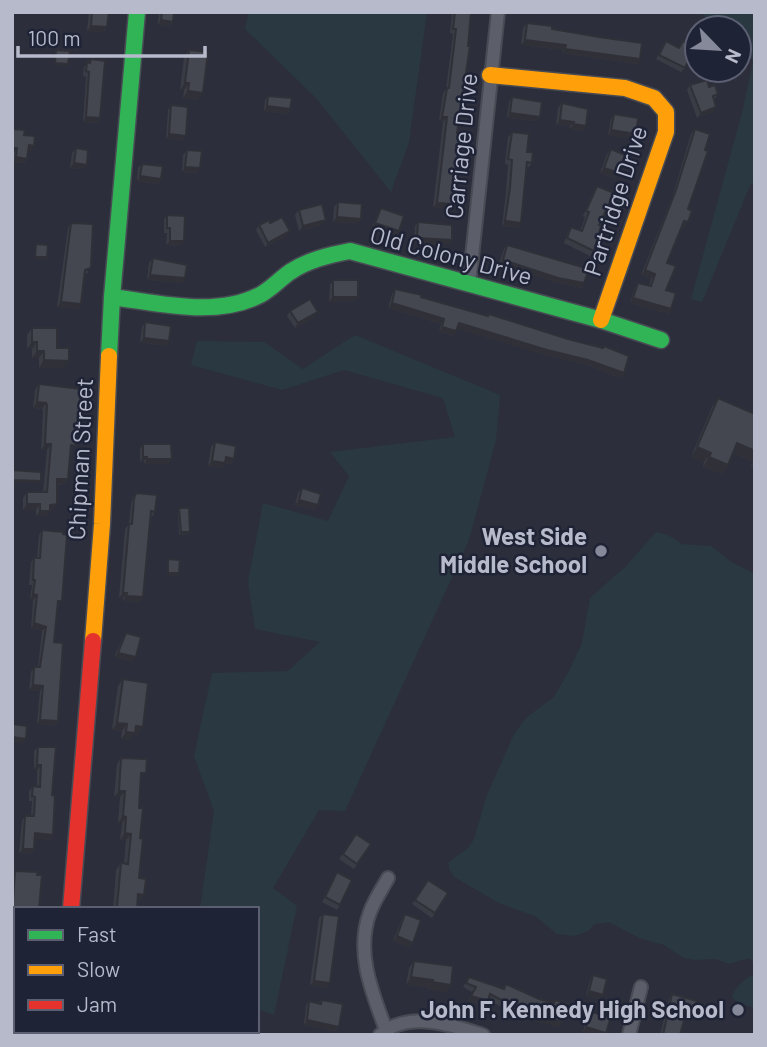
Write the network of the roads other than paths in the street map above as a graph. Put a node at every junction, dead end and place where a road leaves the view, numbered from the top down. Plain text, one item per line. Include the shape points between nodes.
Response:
1 (137, 12) edge
2 (498, 12) edge
3 (490, 75) junction
4 (469, 285) junction
5 (112, 297) junction
6 (601, 320) junction
7 (661, 340) dead end
8 (388, 878) dead end
9 (71, 907) edge
10 (641, 987) dead end
11 (383, 1032) edge
12 (483, 1035) edge
13 (629, 1035) edge

1 - 5 street, Chipman Street
2 - 3 street, Carriage Drive
3 - 4 street, Carriage Drive
3 - 6 street, Partridge Drive via 625,88 654,98 666,112 666,132
4 - 5 street, Old Colony Drive via 350,251 321,256 291,271 259,296 232,304 200,307
4 - 6 street, Old Colony Drive
5 - 9 street, Chipman Street via 102,524
6 - 7 street, Old Colony Drive
8 - 11 street via 369,913 364,944 366,975
10 - 13 street
11 - 12 street via 415,1021 449,1024

